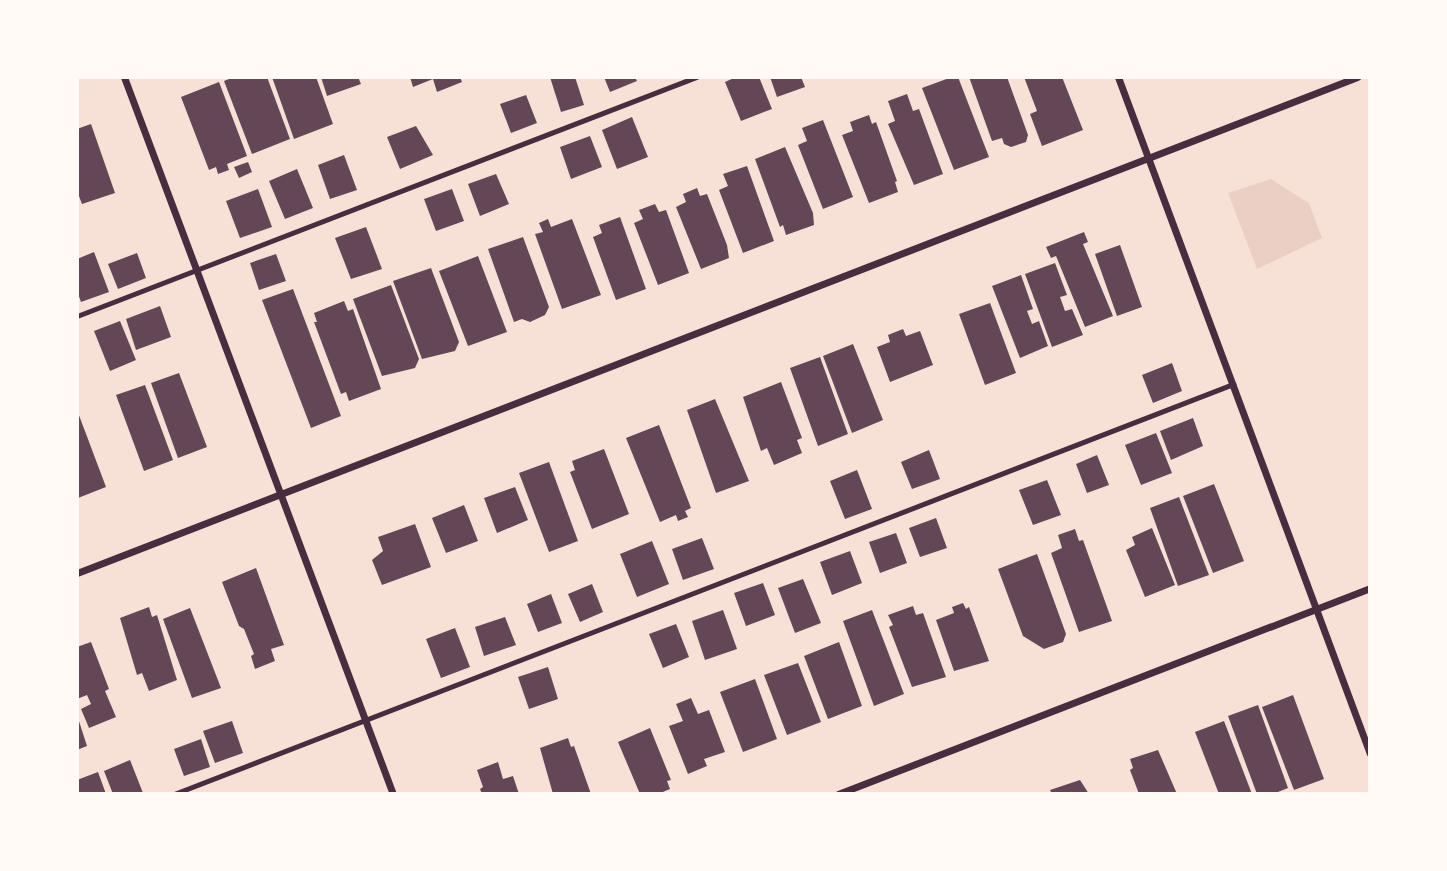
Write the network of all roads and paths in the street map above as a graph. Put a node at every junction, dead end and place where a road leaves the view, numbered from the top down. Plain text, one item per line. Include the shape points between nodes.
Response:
1 (124, 77) edge
2 (696, 77) edge
3 (1118, 77) edge
4 (1357, 77) edge
5 (1148, 158) junction
6 (196, 269) junction
7 (77, 316) edge
8 (1233, 384) junction
9 (281, 494) junction
10 (77, 573) edge
11 (1370, 588) edge
12 (1316, 609) junction
13 (365, 720) junction
14 (1370, 754) edge
15 (174, 794) edge
16 (393, 794) edge
17 (838, 794) edge

1 - 6 street
2 - 6 lane
3 - 5 street
4 - 5 street
5 - 8 street
5 - 9 street
6 - 7 lane
6 - 9 street
8 - 12 street
8 - 13 lane
9 - 10 street
9 - 13 street
11 - 12 street
12 - 14 street
12 - 17 street
13 - 15 lane
13 - 16 street

